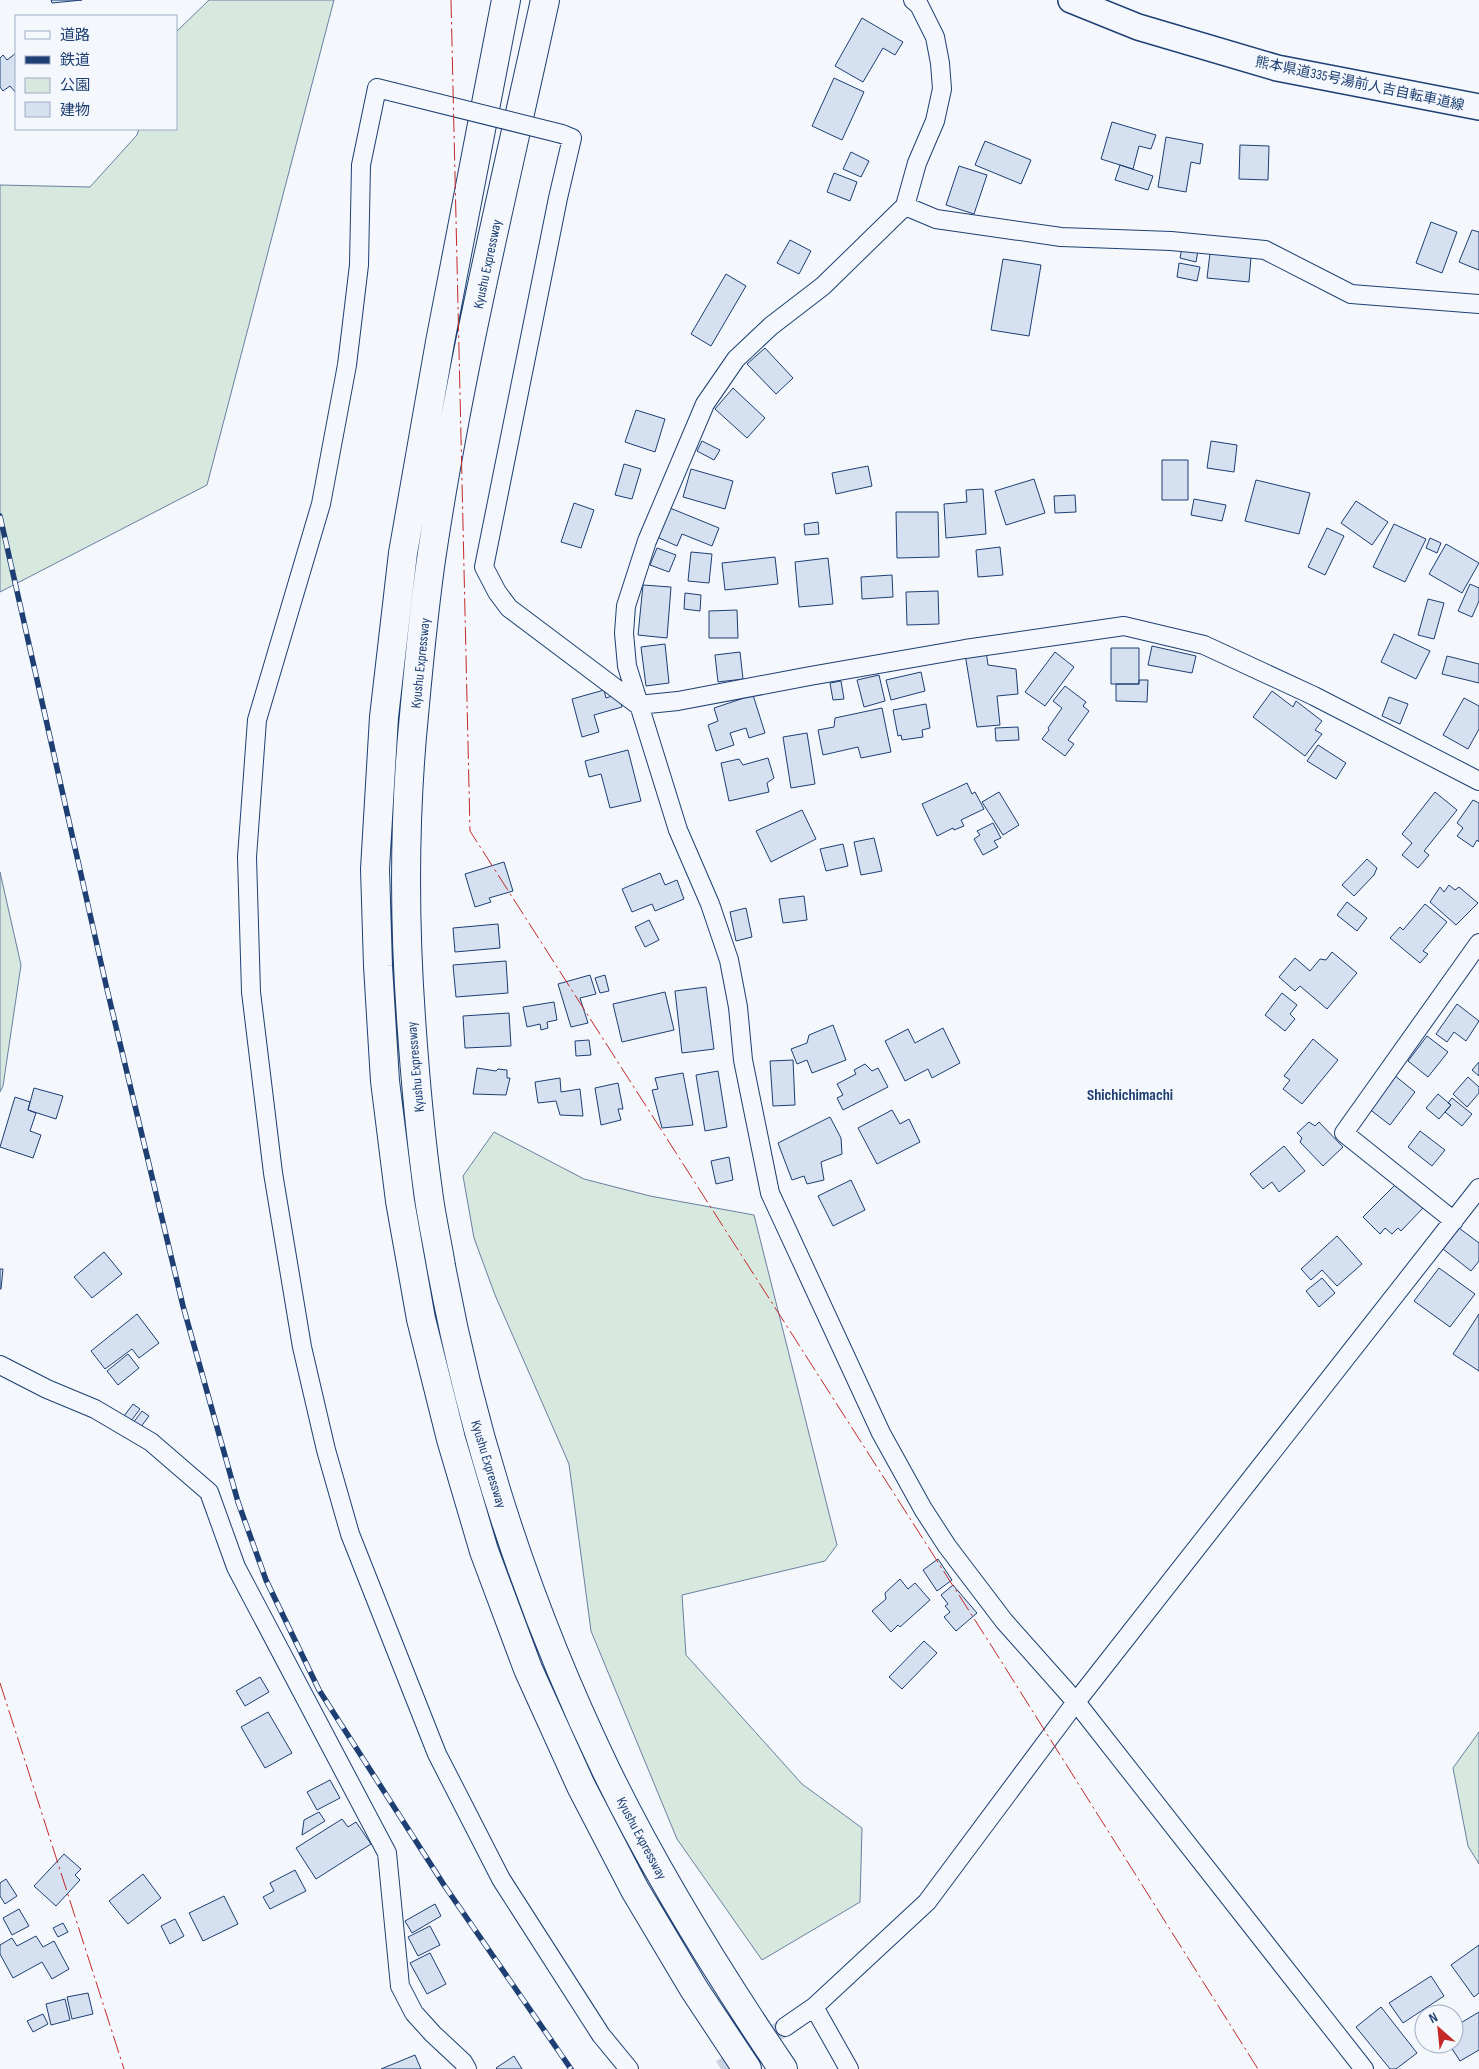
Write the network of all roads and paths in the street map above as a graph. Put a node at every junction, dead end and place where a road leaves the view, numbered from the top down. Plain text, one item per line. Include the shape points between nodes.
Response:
1 (506, 0) edge
2 (546, 0) edge
3 (913, 0) edge
4 (1071, 0) edge
5 (1479, 107) edge
6 (905, 206) junction
7 (1479, 304) edge
8 (638, 705) junction
9 (1479, 781) edge
10 (1479, 943) edge
11 (1479, 1188) edge
12 (1454, 1221) junction
13 (0, 1365) edge
14 (1076, 1702) junction
15 (814, 2007) junction
16 (785, 2027) tunnel mouth
17 (467, 2069) edge
18 (629, 2069) edge
19 (747, 2069) edge
20 (783, 2069) edge
21 (849, 2069) edge
22 (1364, 2069) edge

1 - 19 highway, Kyushu Expressway via 403,553 384,717 376,869 385,1081 400,1202 421,1319 451,1439 488,1560 528,1669 581,1786 635,1890
2 - 20 highway, Kyushu Expressway via 469,348 432,554 413,721 406,866 407,964 428,1195 478,1434 512,1539 556,1654 606,1770 661,1874 718,1973
3 - 6 street via 919,5 935,38 942,89 935,121 917,163
4 - 5 main road, 熊本県道335号湯前人吉自転車道線 via 1138,27 1278,68
6 - 7 street via 936,219 1061,237 1170,241 1265,250 1351,294
6 - 8 street via 823,286 771,326 736,359 705,404 647,541 626,606 627,666
8 - 9 street via 678,701 965,649 1124,626 1204,644 1314,696
8 - 14 street via 678,830 710,904 729,960 743,1060 770,1193 881,1433 923,1509 1004,1621
8 - 18 street, bridge via 509,608 484,568 572,138 377,88 361,165 359,265 341,393 320,504 257,720 246,857 250,992 273,1173 302,1347 326,1450 350,1534 437,1754 501,1879 601,2035
10 - 12 street via 1344,1133
11 - 12 street
12 - 14 street
13 - 17 street via 95,1409 151,1442 209,1492 236,1567 387,1852 400,1986 414,2014
14 - 15 street via 926,1902
14 - 22 street
15 - 16 street
15 - 21 street

